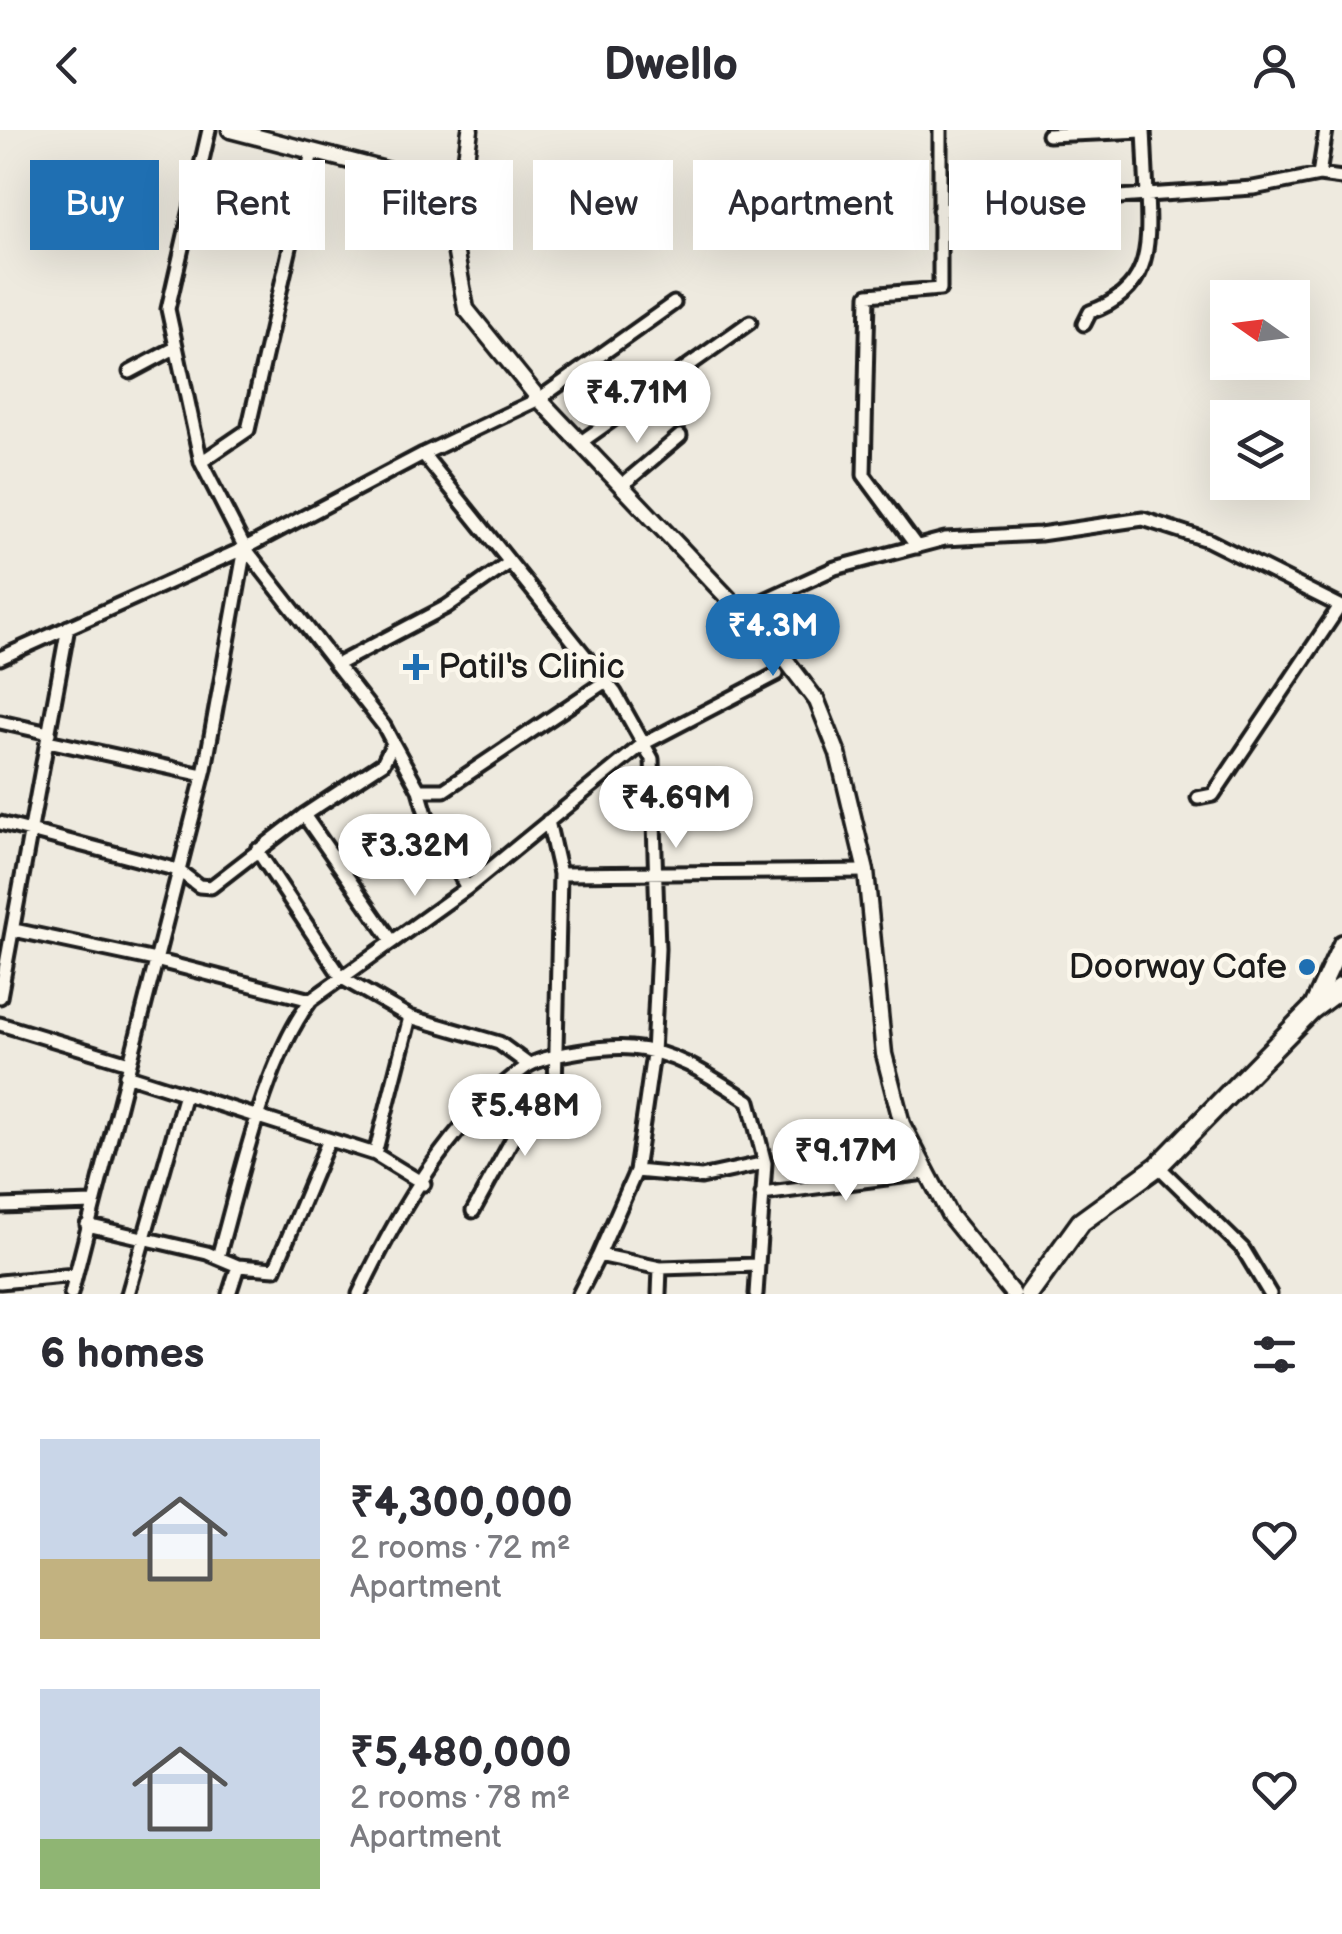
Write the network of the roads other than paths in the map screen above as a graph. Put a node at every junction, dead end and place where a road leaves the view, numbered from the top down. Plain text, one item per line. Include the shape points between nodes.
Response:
1 (209, 130) edge
2 (230, 130) edge
3 (470, 130) edge
4 (940, 130) edge
5 (1144, 130) edge
6 (1326, 130) edge
7 (1048, 135) dead end
8 (312, 152) junction
9 (345, 160) edge
10 (464, 160) edge
11 (1319, 176) junction
12 (1342, 178) edge
13 (1147, 195) junction
14 (939, 210) junction
15 (455, 250) edge
16 (674, 303) dead end
17 (750, 322) dead end
18 (1084, 324) dead end
19 (175, 348) junction
20 (130, 372) dead end
21 (540, 400) junction
22 (680, 436) dead end
23 (581, 442) junction
24 (422, 454) junction
25 (201, 462) junction
26 (622, 486) junction
27 (917, 546) junction
28 (244, 548) junction
29 (509, 563) junction
30 (1341, 607) edge
31 (741, 611) junction
32 (68, 627) junction
33 (0, 658) edge
34 (336, 665) junction
35 (777, 674) dead end
36 (606, 682) junction
37 (0, 722) edge
38 (48, 737) junction
39 (393, 743) junction
40 (644, 744) junction
41 (203, 776) junction
42 (419, 790) junction
43 (1198, 798) dead end
44 (304, 815) junction
45 (548, 821) junction
46 (0, 823) edge
47 (32, 831) junction
48 (257, 850) junction
49 (178, 870) junction
50 (656, 870) junction
51 (866, 871) junction
52 (560, 874) junction
53 (467, 888) junction
54 (14, 930) junction
55 (392, 941) junction
56 (1342, 943) edge
57 (156, 960) junction
58 (342, 978) junction
59 (1342, 987) edge
60 (0, 997) edge
61 (311, 1000) junction
62 (1311, 1010) junction
63 (410, 1017) junction
64 (0, 1024) edge
65 (654, 1054) junction
66 (558, 1058) junction
67 (529, 1065) junction
68 (127, 1069) junction
69 (513, 1079) junction
70 (540, 1087) junction
71 (556, 1092) junction
72 (185, 1094) junction
73 (573, 1097) dead end
74 (259, 1116) junction
75 (328, 1142) junction
76 (375, 1154) junction
77 (764, 1163) junction
78 (1158, 1166) junction
79 (636, 1171) junction
80 (925, 1173) junction
81 (424, 1184) junction
82 (762, 1194) junction
83 (93, 1203) junction
84 (0, 1206) edge
85 (472, 1211) dead end
86 (88, 1225) junction
87 (146, 1240) junction
88 (599, 1256) junction
89 (218, 1258) junction
90 (758, 1265) junction
91 (238, 1266) junction
92 (660, 1268) junction
93 (75, 1276) junction
94 (0, 1282) edge
95 (1264, 1291) edge
96 (70, 1294) edge
97 (128, 1294) edge
98 (230, 1294) edge
99 (358, 1294) edge
100 (579, 1294) edge
101 (659, 1294) edge
102 (756, 1294) edge
103 (1013, 1294) edge
104 (1030, 1294) edge

1 - 19 street via 170,288
2 - 8 street
3 - 10 street
4 - 14 street
5 - 7 street
5 - 13 street
6 - 11 street
8 - 9 street
8 - 25 street via 248,430
11 - 12 street
11 - 13 street
13 - 14 street
13 - 18 street via 1145,260 1120,302 1090,312
14 - 27 street via 940,289 868,295 864,475
15 - 21 street via 466,310
16 - 21 street
17 - 23 street
19 - 20 street
19 - 25 street
21 - 23 street
21 - 24 street
22 - 26 street
23 - 26 street
24 - 28 street
24 - 29 street
25 - 28 street
26 - 31 street
27 - 30 street via 1143,519 1208,540
27 - 31 street via 835,568
28 - 32 street
28 - 34 street
28 - 41 street
29 - 34 street via 446,606
29 - 36 street
30 - 43 street via 1213,795
31 - 51 street via 823,714
32 - 33 street
32 - 38 street
34 - 39 street
35 - 40 street
36 - 40 street
36 - 42 street via 444,790
37 - 38 street
38 - 41 street
38 - 47 street
39 - 42 street
39 - 44 street via 383,763
40 - 45 street
40 - 50 street via 652,759
41 - 49 street
42 - 53 street
44 - 48 street
44 - 55 street
45 - 52 street
45 - 53 street
46 - 47 street
47 - 49 street
47 - 54 street
48 - 49 street via 211,887
48 - 58 street
49 - 57 street
50 - 51 street
50 - 52 street
50 - 65 street
51 - 80 street via 890,1090
52 - 66 street
53 - 55 street
54 - 57 street
54 - 60 street
55 - 58 street
56 - 62 main road
57 - 61 street
57 - 68 street
58 - 61 street
58 - 63 street
59 - 62 main road
61 - 74 street
62 - 78 main road
63 - 67 street via 499,1043
63 - 76 street
64 - 68 street
65 - 66 street via 632,1048
65 - 77 street via 694,1066 749,1100
65 - 79 street
66 - 67 street
66 - 71 street
67 - 69 street
68 - 72 street
68 - 83 street
69 - 70 street
69 - 81 street via 466,1120
70 - 71 street
70 - 85 street
71 - 73 street
72 - 74 street
72 - 87 street
74 - 75 street
74 - 89 street
75 - 76 street
75 - 91 street via 275,1269
76 - 81 street
77 - 79 street via 700,1177
77 - 82 street
78 - 95 street via 1243,1249
78 - 104 main road via 1080,1222
79 - 88 street
80 - 82 street
80 - 103 street via 950,1216
81 - 99 street
82 - 90 street
83 - 84 street
83 - 86 street
86 - 87 street
86 - 93 street
87 - 89 street
87 - 97 street
88 - 92 street
88 - 100 street
89 - 91 street
90 - 92 street
90 - 102 street
91 - 98 street
92 - 101 street
93 - 94 street
93 - 96 street

